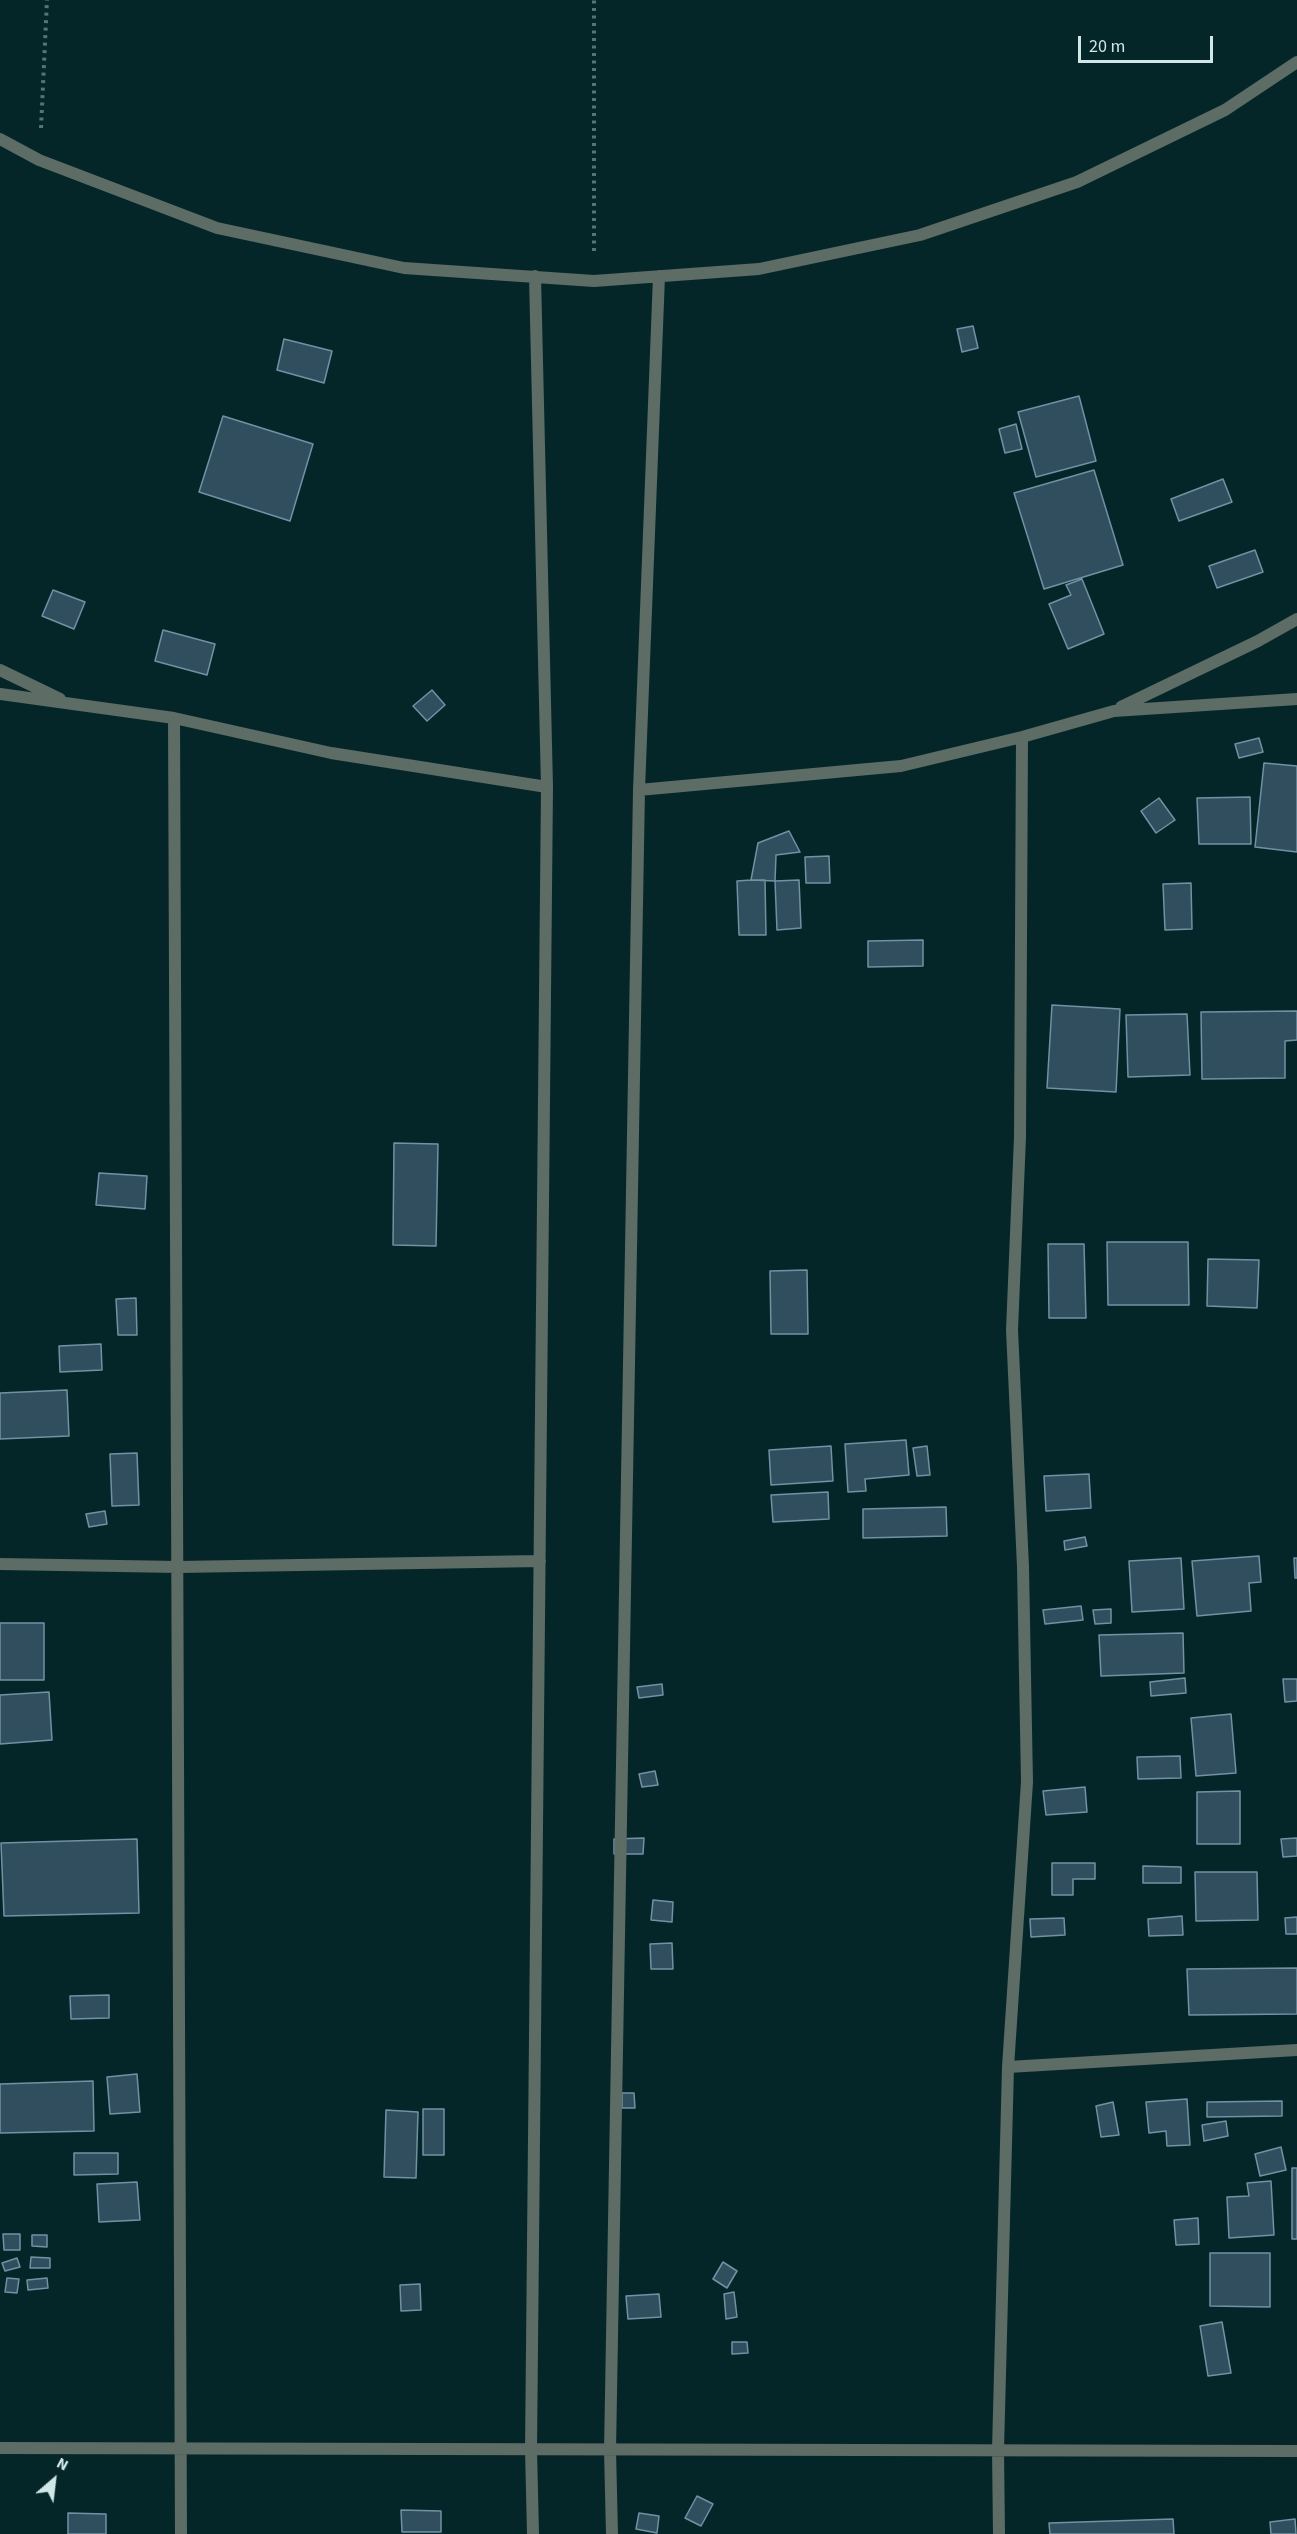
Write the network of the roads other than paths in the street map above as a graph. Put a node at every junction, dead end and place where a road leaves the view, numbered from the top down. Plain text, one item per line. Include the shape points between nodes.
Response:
1 (1297, 62) edge
2 (0, 138) edge
3 (535, 276) junction
4 (659, 276) junction
5 (1297, 619) edge
6 (0, 670) edge
7 (0, 694) edge
8 (1297, 699) edge
9 (69, 704) junction
10 (1114, 711) junction
11 (174, 718) junction
12 (1022, 737) junction
13 (547, 787) junction
14 (639, 790) junction
15 (540, 1561) junction
16 (0, 1563) edge
17 (178, 1567) junction
18 (1297, 2050) edge
19 (1008, 2067) junction
20 (0, 2448) edge
21 (181, 2448) junction
22 (531, 2449) junction
23 (610, 2450) junction
24 (998, 2450) junction
25 (1297, 2451) edge
26 (182, 2534) edge
27 (533, 2534) edge
28 (612, 2534) edge
29 (999, 2534) edge

1 - 4 street via 1225,110 1077,182 932,232 759,269
2 - 3 street via 39,160 217,228 404,268
3 - 4 street via 594,281
3 - 13 street
4 - 14 street
5 - 10 street
6 - 9 street
7 - 9 street
8 - 10 street
9 - 11 street
10 - 12 street
11 - 13 street via 331,753
11 - 17 street
12 - 14 street via 901,766
12 - 19 street via 1020,1137 1012,1330 1023,1567 1027,1782
13 - 15 street
14 - 23 street
15 - 17 street
15 - 22 street
16 - 17 street
17 - 21 street
18 - 19 street
19 - 24 street
20 - 21 street
21 - 22 street
21 - 26 street
22 - 23 street
22 - 27 street
23 - 24 street
23 - 28 street
24 - 25 street
24 - 29 street

